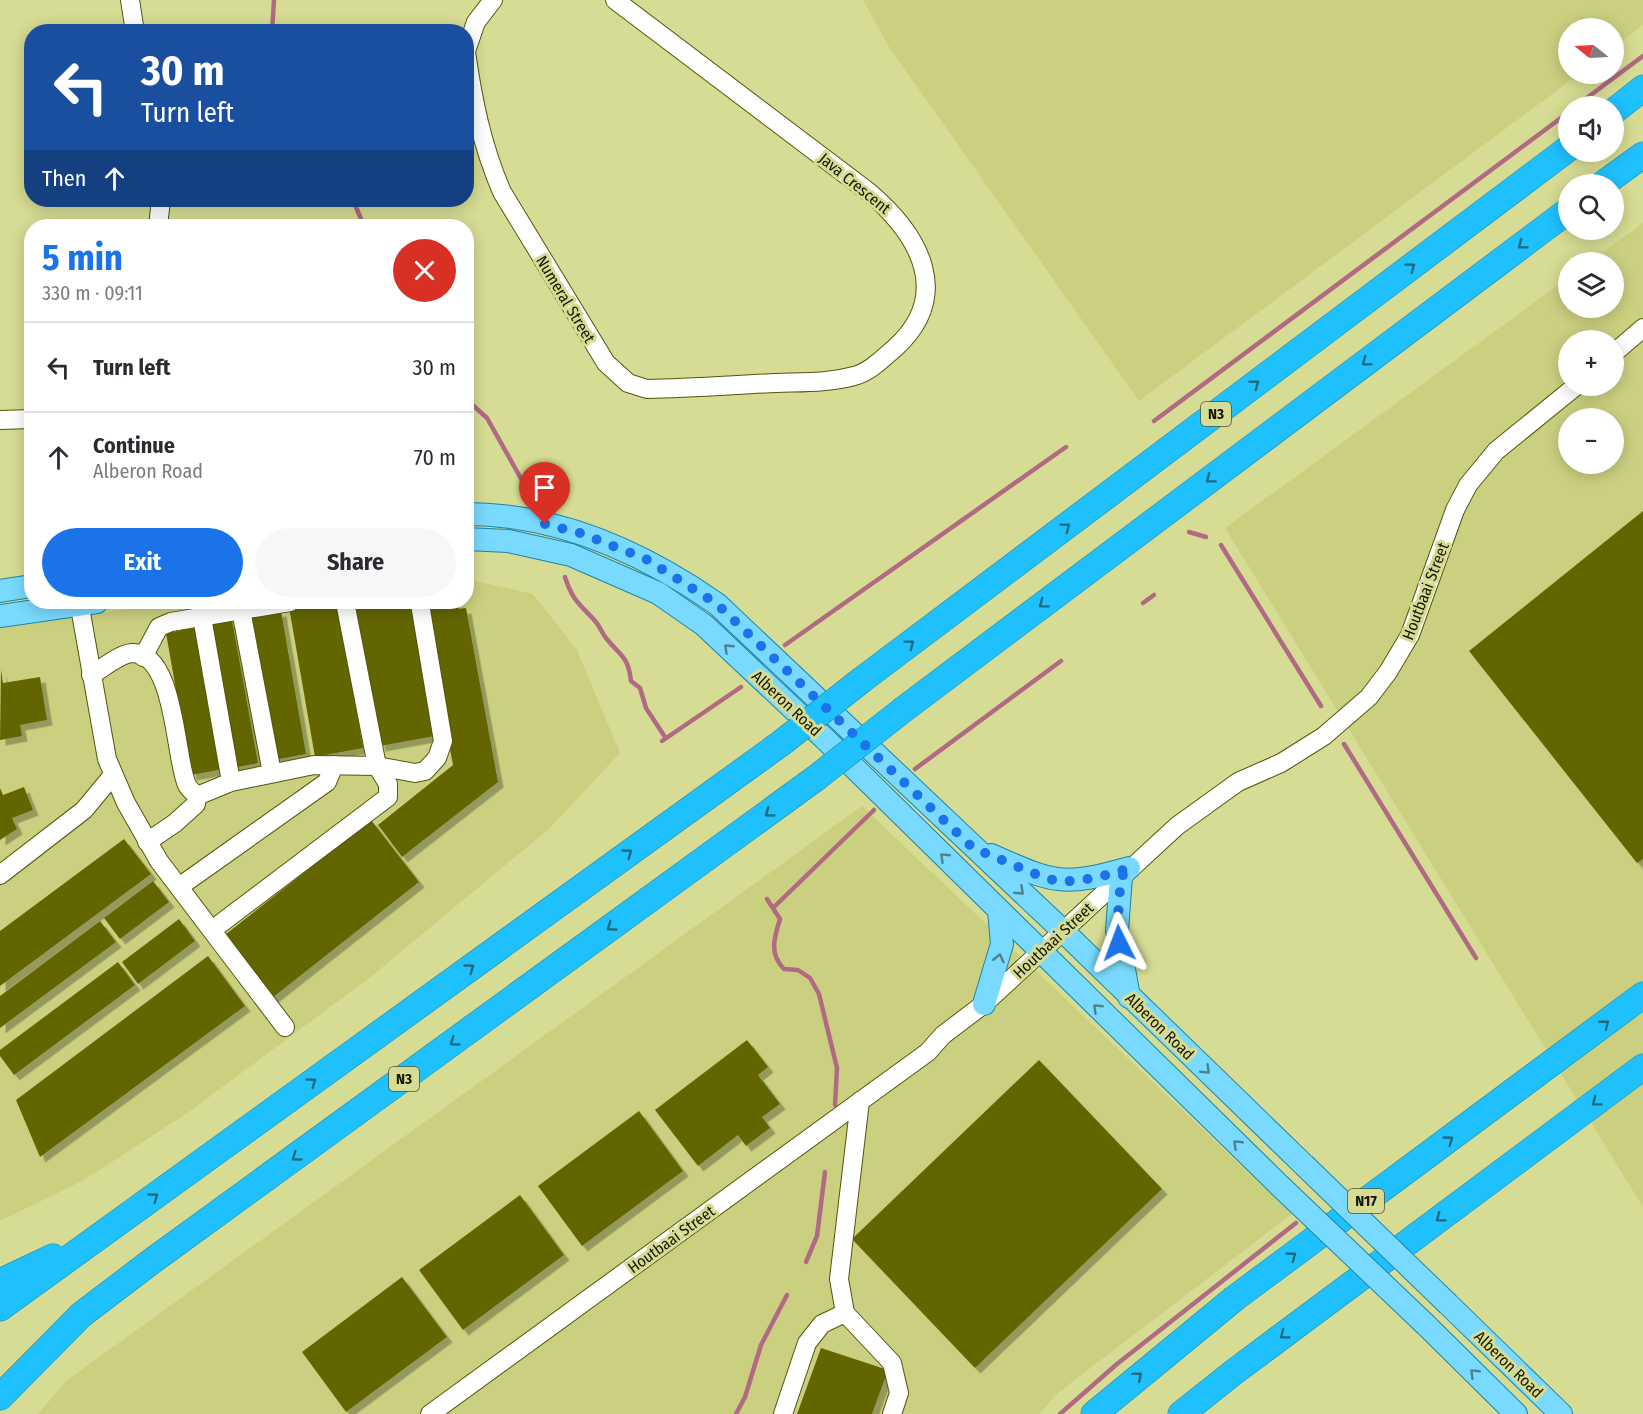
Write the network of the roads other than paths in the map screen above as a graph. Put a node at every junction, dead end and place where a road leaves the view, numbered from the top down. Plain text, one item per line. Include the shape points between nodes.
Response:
1 (130, 0) edge
2 (493, 0) edge
3 (615, 0) edge
4 (134, 24) edge
5 (474, 28) edge
6 (1643, 88) edge
7 (1643, 93) edge
8 (474, 104) edge
9 (1624, 104) edge
10 (1624, 106) edge
11 (1643, 155) edge
12 (1558, 156) edge
13 (1617, 174) edge
14 (1558, 218) edge
15 (1643, 328) edge
16 (1624, 344) edge
17 (731, 386) joint
18 (1564, 396) edge
19 (0, 420) edge
20 (24, 420) edge
21 (474, 515) edge
22 (474, 539) edge
23 (24, 587) edge
24 (0, 591) edge
25 (46, 609) edge
26 (86, 609) edge
27 (247, 609) edge
28 (346, 609) edge
29 (421, 609) edge
30 (241, 610) junction
31 (0, 616) edge
32 (202, 617) junction
33 (143, 657) junction
34 (91, 675) junction
35 (334, 765) junction
36 (377, 765) junction
37 (272, 773) junction
38 (113, 775) junction
39 (231, 782) junction
40 (197, 796) junction
41 (147, 842) junction
42 (973, 848) junction
43 (1125, 873) junction
44 (0, 875) edge
45 (179, 887) junction
46 (999, 911) junction
47 (212, 930) junction
48 (1062, 930) junction
49 (1040, 952) junction
50 (1643, 995) edge
51 (1129, 997) junction
52 (984, 1004) junction
53 (285, 1027) dead end
54 (1643, 1067) edge
55 (860, 1101) junction
56 (107, 1232) junction
57 (0, 1282) edge
58 (0, 1308) edge
59 (845, 1313) junction
60 (1, 1396) edge
61 (430, 1414) edge
62 (783, 1414) edge
63 (892, 1414) edge
64 (1094, 1414) edge
65 (1181, 1414) edge
66 (1516, 1414) edge
67 (1561, 1414) edge

1 - 4 street
2 - 5 street
3 - 17 street, Java Crescent via 870,193 904,227 925,274 926,298 917,324 865,371 843,379
6 - 9 highway
7 - 10 highway
8 - 17 street, Numeral Street via 501,192 612,370 628,383 648,388
11 - 13 highway
56 -> 12 highway, N3, bridge via 780,744
14 -> 60 highway, N3, bridge via 816,778 152,1261 81,1316
15 - 16 street
18 - 43 street, Houtbaai Street via 1496,451 1468,485 1455,510 1410,634 1368,697 1324,736 1281,763 1229,788 1177,826
19 - 20 street
21 - 42 main road, Alberon Road via 528,520 580,533 646,559 685,581 726,612
46 -> 22 main road, Alberon Road via 817,730 688,612 630,579 571,555 508,541
23 - 24 main road
25 - 31 main road
26 - 34 street
27 - 30 street
28 - 36 street
29 - 36 street via 443,741 437,758 425,771 415,773
30 - 32 street
30 - 37 street
32 - 33 street via 159,627
32 - 39 street
33 - 34 street via 130,653
33 - 40 street via 158,673 164,687 174,715 187,785
34 - 38 street
35 - 36 street
35 - 37 street
35 - 45 street via 327,782
36 - 47 street via 388,784 388,797
37 - 39 street
38 - 41 street
38 - 44 street via 84,810
39 - 40 street
40 - 41 street via 190,811
41 - 45 street
42 - 43 main road via 1062,882
42 -> 48 main road, Alberon Road
43 - 48 street, Houtbaai Street
43 - 51 main road via 1117,930
45 - 47 street
46 - 49 main road, Alberon Road
52 -> 46 main road via 1002,944
47 - 53 street
48 - 49 street, Houtbaai Street
48 - 51 main road, Alberon Road
49 - 52 street, Houtbaai Street
66 -> 49 main road, Alberon Road, bridge
64 -> 50 highway, N17 via 1217,1313
51 -> 67 main road, Alberon Road, bridge
52 - 55 street, Houtbaai Street via 943,1035 928,1052
54 -> 65 highway
55 - 59 street via 839,1279
55 - 61 street, Houtbaai Street
56 - 57 highway, N3
56 - 58 highway
59 - 62 street via 822,1324 807,1343
59 - 63 street via 892,1363 899,1393

